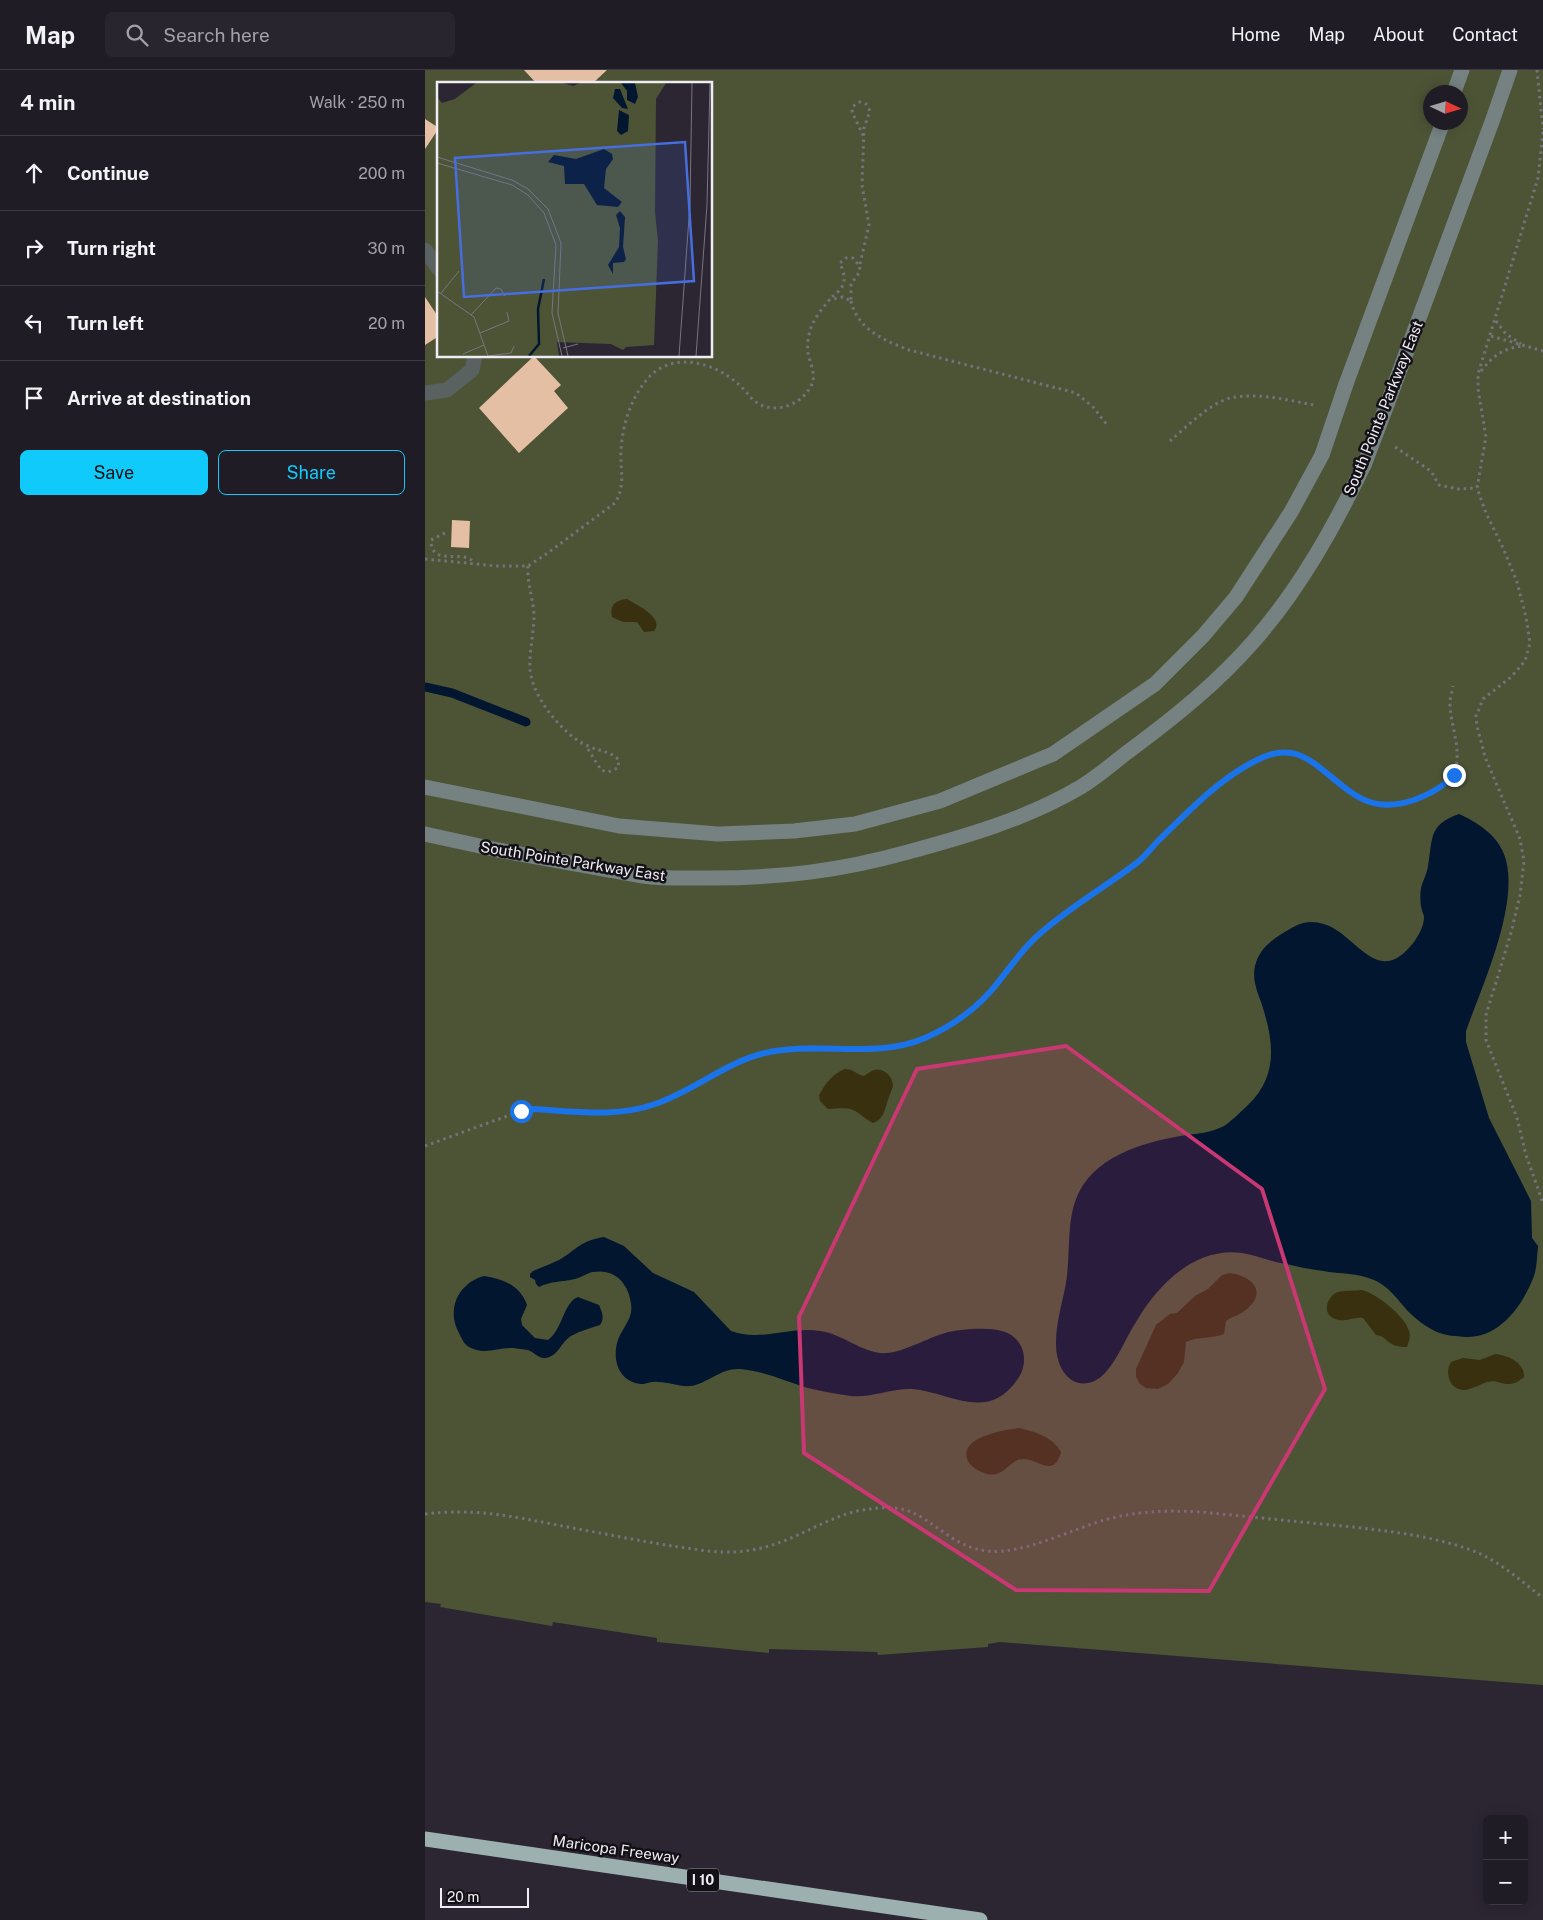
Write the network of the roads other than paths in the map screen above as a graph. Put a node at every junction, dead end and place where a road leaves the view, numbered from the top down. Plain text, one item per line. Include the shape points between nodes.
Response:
1 (1461, 70) edge
2 (1510, 70) edge
3 (1456, 85) edge
4 (1440, 130) edge
5 (425, 250) edge
6 (437, 266) edge
7 (475, 358) edge
8 (425, 393) edge
9 (425, 788) edge
10 (425, 834) edge
11 (425, 1839) edge
12 (980, 1920) edge

1 - 3 main road
2 - 10 main road, South Pointe Parkway East, bridge via 1364,465 1337,520 1253,642 1179,714 1080,788 982,831 864,865 803,875 741,878 643,876
4 - 9 main road, bridge via 1322,455 1291,512 1236,597 1203,636 1155,684 1053,754 940,801 855,824 794,830 718,834 619,826
5 - 6 lane
7 - 8 lane via 472,370 447,390
11 - 12 highway, Maricopa Freeway / I 10

